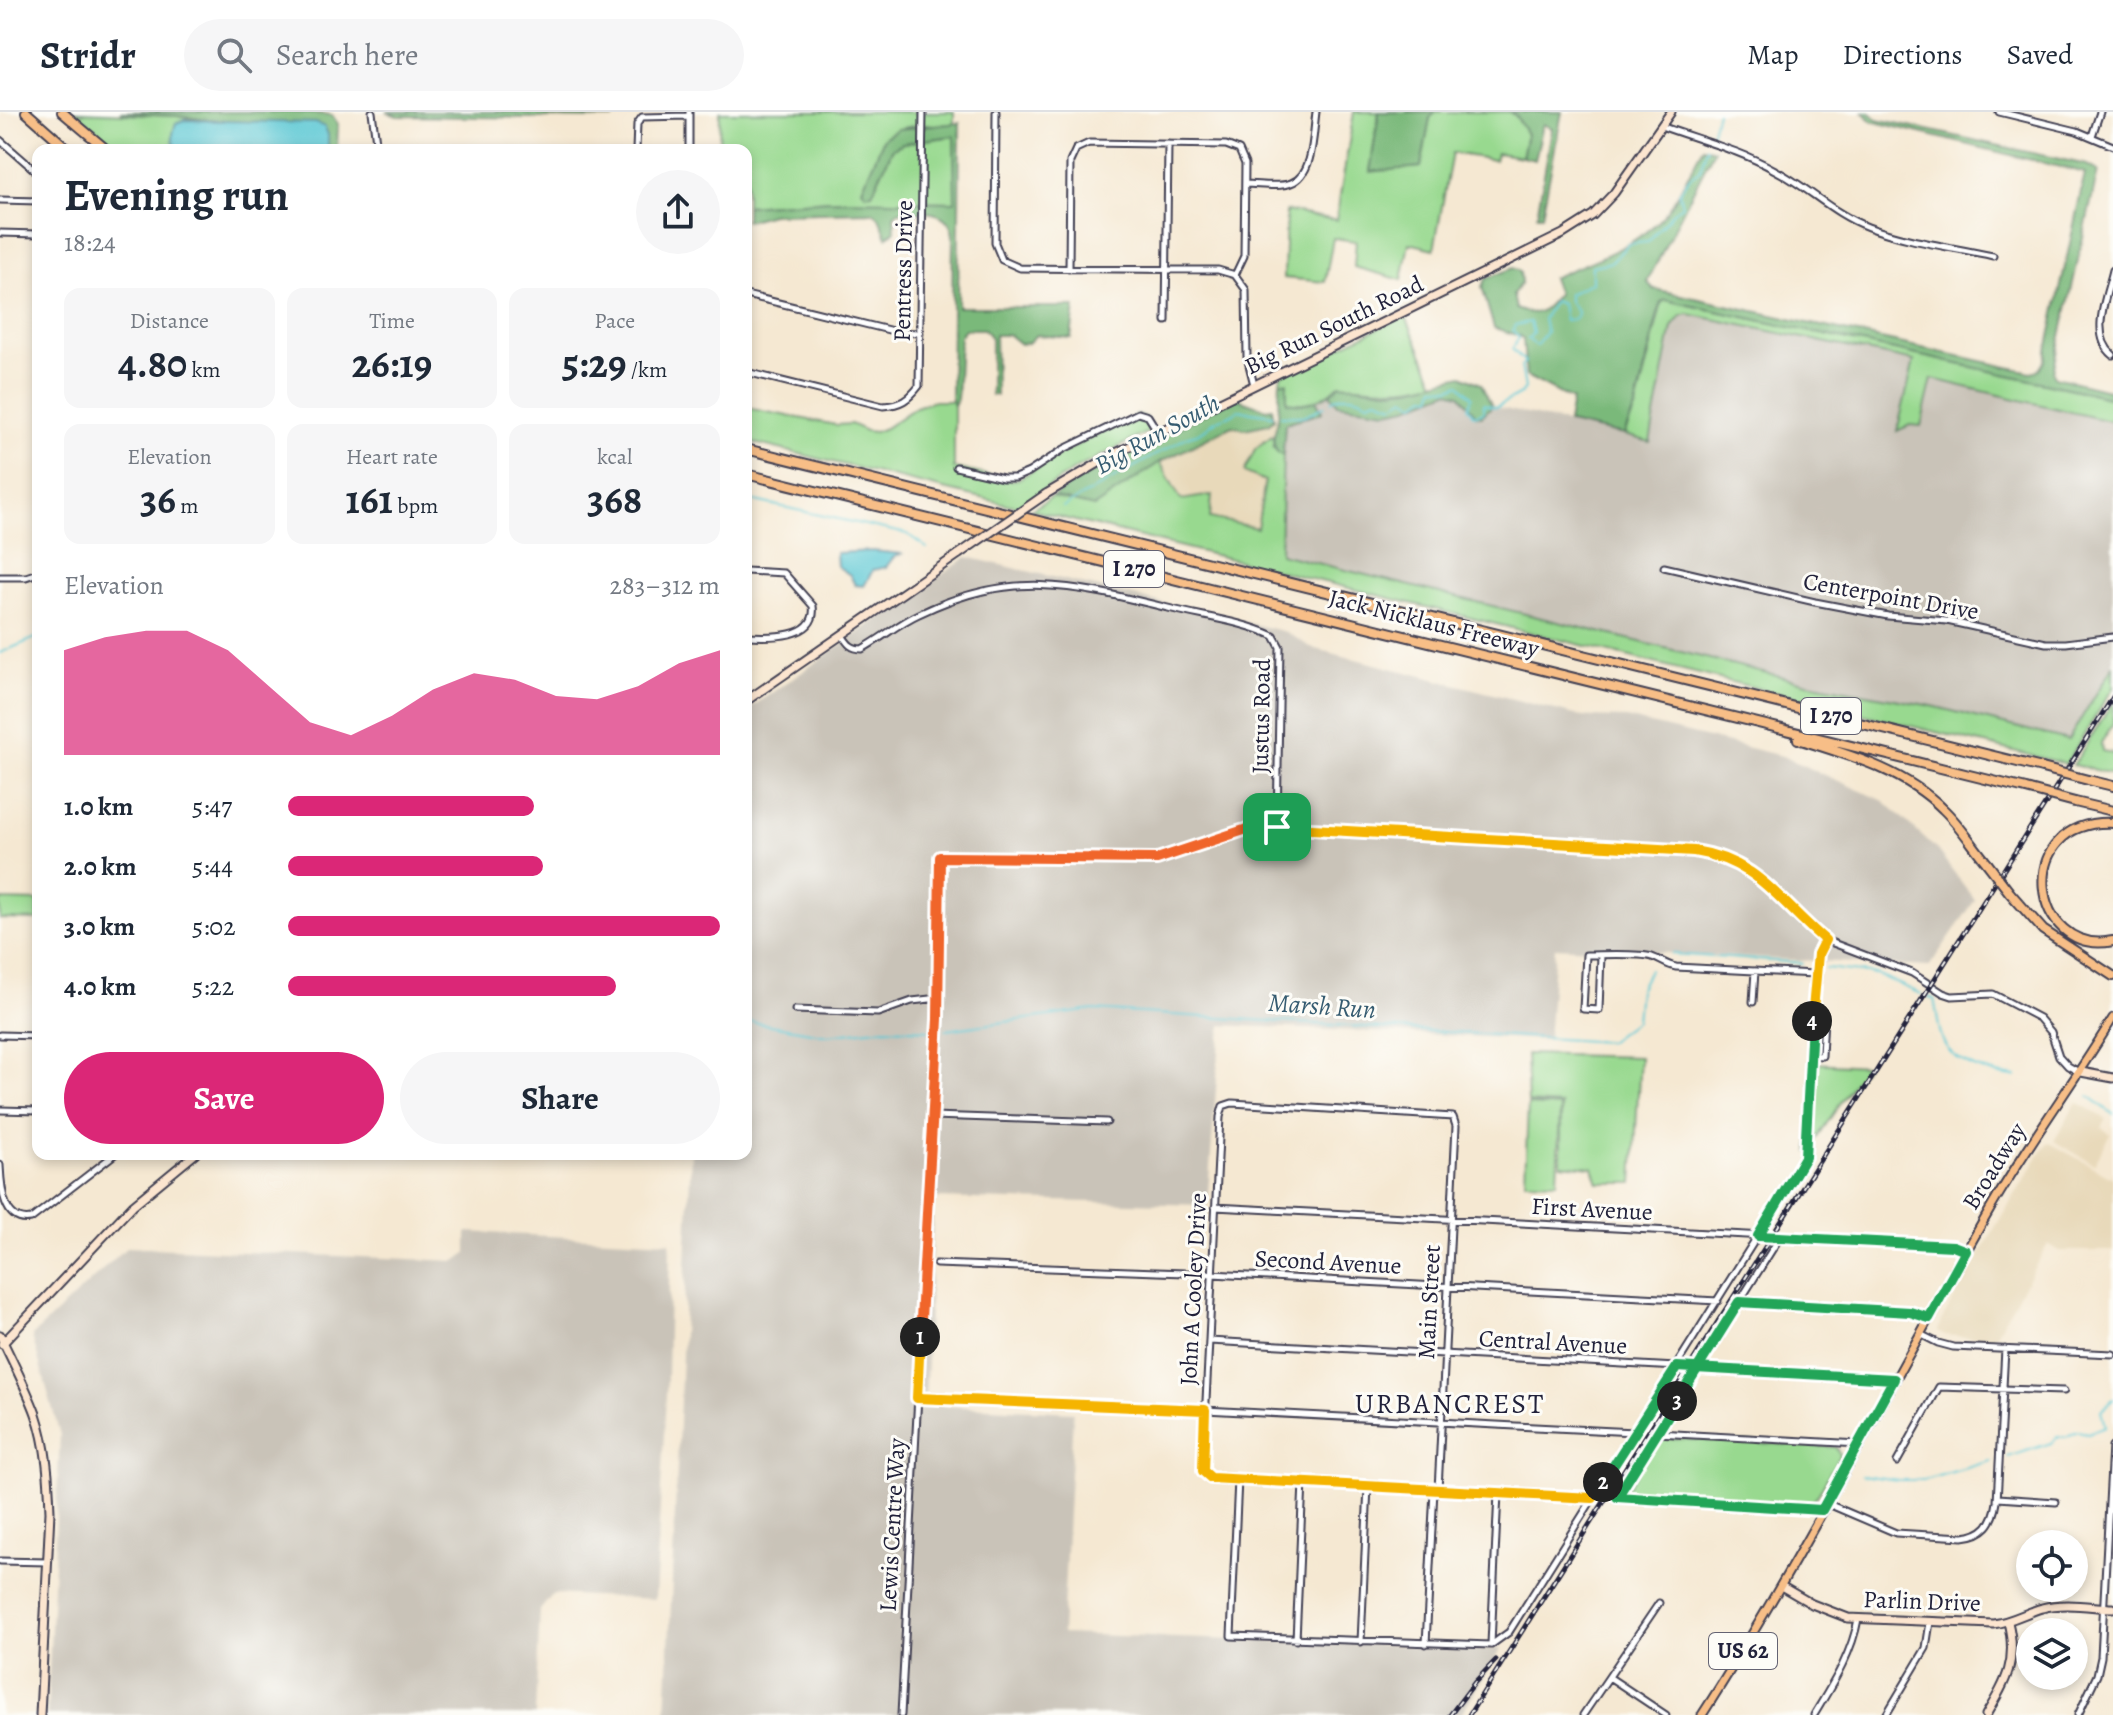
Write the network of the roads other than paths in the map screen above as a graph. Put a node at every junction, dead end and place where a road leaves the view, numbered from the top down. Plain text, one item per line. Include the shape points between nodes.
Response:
1 (26, 112) edge
2 (62, 112) edge
3 (372, 112) edge
4 (923, 112) edge
5 (996, 112) edge
6 (1316, 112) edge
7 (1671, 112) edge
8 (1999, 112) edge
9 (2100, 112) edge
10 (689, 114) edge
11 (1661, 126) junction
12 (2092, 136) junction
13 (0, 140) edge
14 (62, 144) edge
15 (100, 144) edge
16 (376, 144) edge
17 (636, 144) edge
18 (689, 144) edge
19 (1168, 144) junction
20 (2113, 146) edge
21 (32, 168) edge
22 (1245, 184) junction
23 (0, 200) edge
24 (32, 201) edge
25 (0, 233) edge
26 (32, 234) edge
27 (1993, 256) dead end
28 (1069, 269) junction
29 (1166, 270) junction
30 (2113, 270) edge
31 (1235, 275) junction
32 (752, 296) edge
33 (1166, 321) dead end
34 (920, 333) junction
35 (2112, 355) edge
36 (752, 373) edge
37 (1255, 386) junction
38 (1158, 432) junction
39 (752, 450) edge
40 (956, 467) dead end
41 (752, 475) edge
42 (1664, 567) dead end
43 (752, 571) edge
44 (32, 575) edge
45 (0, 577) edge
46 (842, 635) junction
47 (752, 636) edge
48 (2113, 637) edge
49 (752, 697) edge
50 (1729, 717) junction
51 (2113, 786) edge
52 (2113, 811) edge
53 (2113, 823) edge
54 (1277, 827) junction
55 (1825, 940) junction
56 (2113, 941) edge
57 (1601, 955) junction
58 (1755, 971) junction
59 (1815, 974) junction
60 (2113, 976) edge
61 (939, 998) junction
62 (1753, 1002) dead end
63 (795, 1010) dead end
64 (1813, 1016) junction
65 (2113, 1018) edge
66 (0, 1035) edge
67 (32, 1036) edge
68 (1810, 1055) junction
69 (2081, 1072) junction
70 (2113, 1078) edge
71 (1223, 1106) joint
72 (0, 1110) edge
73 (32, 1111) edge
74 (933, 1116) junction
75 (1107, 1122) dead end
76 (107, 1160) edge
77 (188, 1160) edge
78 (0, 1165) edge
79 (1215, 1207) junction
80 (1451, 1219) junction
81 (1758, 1236) junction
82 (1780, 1237) junction
83 (1966, 1251) junction
84 (936, 1264) dead end
85 (1212, 1274) junction
86 (1448, 1287) junction
87 (1719, 1301) junction
88 (1739, 1302) junction
89 (1929, 1318) junction
90 (1920, 1334) junction
91 (1, 1341) edge
92 (1209, 1341) junction
93 (2005, 1349) junction
94 (1445, 1354) junction
95 (2113, 1354) edge
96 (1677, 1367) junction
97 (1698, 1368) junction
98 (1894, 1379) junction
99 (2003, 1388) junction
100 (2064, 1391) dead end
101 (917, 1398) junction
102 (1205, 1410) junction
103 (1442, 1422) junction
104 (1635, 1432) junction
105 (1657, 1433) junction
106 (1859, 1444) junction
107 (2112, 1446) edge
108 (1897, 1462) dead end
109 (1238, 1479) junction
110 (1303, 1482) junction
111 (1368, 1486) junction
112 (1436, 1490) junction
113 (1498, 1493) junction
114 (1593, 1498) junction
115 (1998, 1498) junction
116 (2056, 1502) dead end
117 (1824, 1507) junction
118 (0, 1561) edge
119 (48, 1562) junction
120 (1781, 1586) junction
121 (1659, 1603) dead end
122 (2109, 1608) edge
123 (1858, 1619) junction
124 (1930, 1622) junction
125 (2008, 1622) junction
126 (1296, 1640) junction
127 (1361, 1642) junction
128 (1426, 1644) junction
129 (1491, 1645) junction
130 (1609, 1677) junction
131 (40, 1715) edge
132 (901, 1715) edge
133 (1583, 1715) edge
134 (1666, 1715) edge
135 (1702, 1715) edge
136 (1814, 1715) edge
137 (1886, 1715) edge
138 (1986, 1715) edge
139 (2078, 1715) edge

1 - 14 highway
2 - 15 highway
3 - 16 street
4 - 34 street, Pentress Drive
5 - 28 street via 995,243 1002,260 1020,268
6 - 22 street via 1302,175 1289,184
7 - 11 street, Big Run South Road
8 - 12 street
9 - 12 street
10 - 17 street via 642,117
10 - 18 street
11 - 27 street via 1771,167 1867,227
11 - 37 street, Big Run South Road via 1593,215
12 - 20 street
13 - 21 street
19 - 22 street via 1239,150
19 - 28 street via 1089,143 1076,149 1070,162
19 - 29 street
22 - 31 street via 1244,256
23 - 24 street
25 - 26 street
28 - 29 street
29 - 31 street
29 - 33 street
30 - 35 street via 2100,330
31 - 37 street via 1246,290 1247,357
32 - 34 street
34 - 36 street, Pentress Drive via 919,386 899,405 883,406
37 - 38 street, Big Run South Road
38 - 40 street via 1148,416 1138,413 1015,478
38 - 46 street, Big Run South Road, bridge via 1046,494
39 - 51 highway, Jack Nicklaus Freeway / I 270, bridge
41 - 50 highway, Jack Nicklaus Freeway / I 270
42 - 48 street, Centerpoint Drive via 1792,597 1888,616 1947,621 2046,643
43 - 47 street via 784,573 814,612 790,635
44 - 45 street
46 - 49 street, Big Run South Road
46 - 54 street, Justus Road via 849,645 862,649 915,616 963,595 1033,584 1092,590 1265,632 1280,647
50 - 52 highway, Jack Nicklaus Freeway / I 270, bridge
50 - 60 highway, bridge via 1858,759 1926,793 2043,930
53 - 56 highway via 2086,824 2065,834 2049,854 2042,879 2046,904 2062,927 2090,941
54 - 55 street via 1700,852 1757,875
54 - 61 street, Lewis Centre Way via 1250,828 1157,859 940,857
55 - 59 street
55 - 69 street via 1912,973 1952,996 1993,994 2039,1018 2051,1032 2059,1056
57 - 57 street via 1586,955 1583,1009 1599,1010
57 - 58 street via 1652,957 1676,967
58 - 59 street
58 - 62 street
59 - 64 street
61 - 63 street via 878,1013
61 - 74 street, Lewis Centre Way
64 - 68 street
64 - 68 street via 1824,1017 1822,1056
65 - 69 main road, Broadway / US 62
66 - 67 street
68 - 81 street via 1805,1157
69 - 70 street
69 - 83 main road, Broadway / US 62
71 - 79 street, John A Cooley Drive
71 - 80 street, Main Street via 1453,1117
72 - 73 street
74 - 75 street
74 - 101 street, Lewis Centre Way
76 - 78 street via 25,1220 3,1199
77 - 91 street via 133,1205
79 - 80 street, First Avenue
79 - 85 street, John A Cooley Drive
80 - 81 street, First Avenue
80 - 86 street, Main Street
81 - 82 street, First Avenue
81 - 87 street
82 - 83 street, First Avenue via 1953,1246
82 - 88 street
83 - 89 main road, Broadway / US 62
84 - 85 street, Second Avenue
85 - 86 street, Second Avenue
85 - 92 street, John A Cooley Drive
86 - 87 street, Second Avenue
86 - 94 street, Main Street
87 - 96 street
88 - 89 street via 1910,1312
88 - 97 street
89 - 90 main road, Broadway / US 62
90 - 93 street via 1945,1346
90 - 98 main road, Broadway / US 62
91 - 119 street via 36,1414 44,1446 50,1497
92 - 94 street, Central Avenue
92 - 102 street, John A Cooley Drive
93 - 95 street
93 - 99 street
94 - 96 street, Central Avenue
94 - 103 street, Main Street
96 - 97 street, Central Avenue
96 - 104 street
97 - 98 street, Central Avenue
97 - 105 street
98 - 106 main road, Broadway / US 62
99 - 100 street
99 - 108 street via 1939,1387
99 - 115 street
101 - 102 street
101 - 132 street, Lewis Centre Way
102 - 103 street
102 - 109 street, John A Cooley Drive via 1205,1475
103 - 104 street
103 - 112 street, Main Street
104 - 114 street
105 - 106 street
105 - 117 street via 1617,1497
106 - 117 main road, Broadway / US 62
107 - 122 street
109 - 110 street
109 - 126 street via 1231,1636
110 - 111 street
110 - 126 street
111 - 112 street
111 - 127 street
112 - 113 street
112 - 128 street, Main Street
113 - 114 street
113 - 129 street
114 - 129 street via 1509,1632
115 - 116 street
115 - 117 street via 1992,1524 1963,1537 1896,1533
117 - 120 main road, Broadway / US 62
118 - 119 street
119 - 131 street
120 - 123 street, Parlin Drive via 1824,1609
120 - 135 main road, Broadway / US 62
121 - 130 street
122 - 125 street, Parlin Drive via 2054,1606
122 - 139 street via 2097,1675
123 - 124 street, Parlin Drive
123 - 136 street via 1839,1673
124 - 125 street, Parlin Drive
124 - 137 street via 1926,1648
125 - 138 street via 2013,1658
126 - 127 street
127 - 128 street
128 - 129 street
130 - 133 street
130 - 134 street

